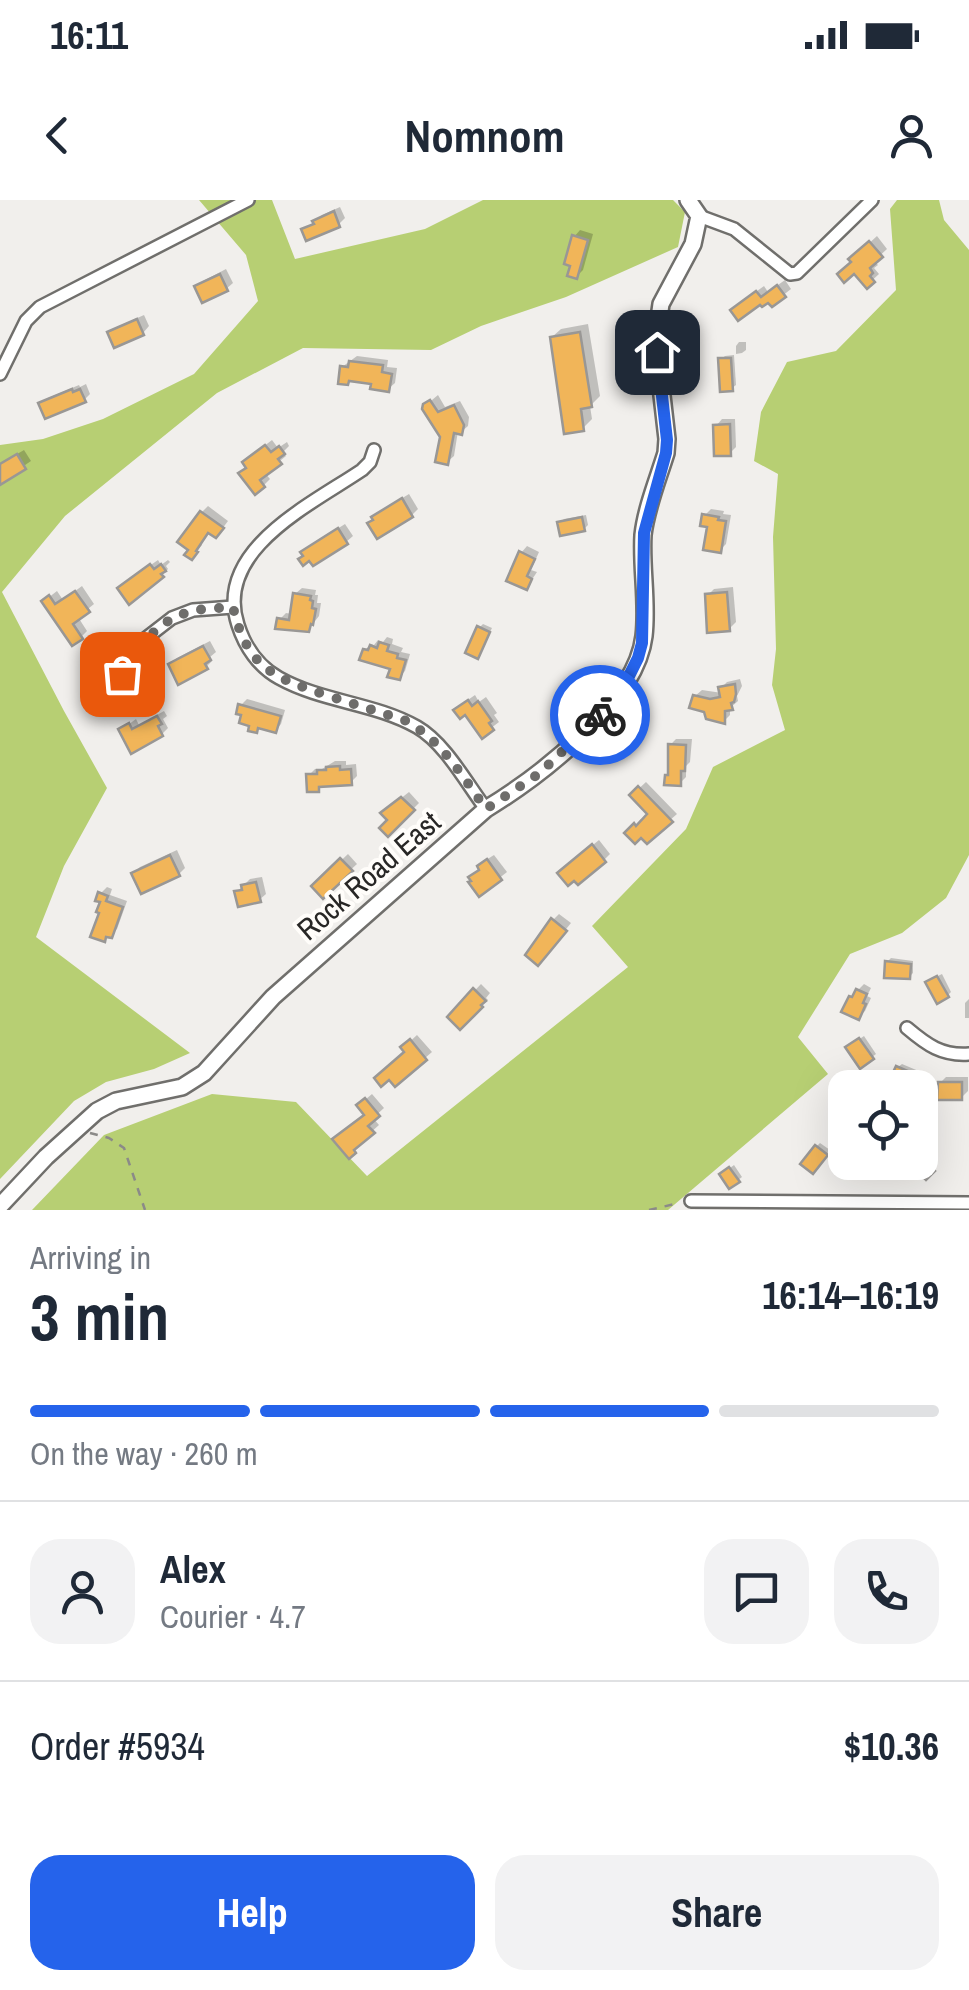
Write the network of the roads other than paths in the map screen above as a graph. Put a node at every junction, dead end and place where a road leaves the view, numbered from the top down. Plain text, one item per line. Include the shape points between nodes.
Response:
1 (248, 200) edge
2 (688, 200) edge
3 (872, 200) edge
4 (699, 216) junction
5 (0, 374) edge
6 (374, 450) dead end
7 (233, 607) junction
8 (122, 674) dead end
9 (486, 809) junction
10 (907, 1028) dead end
11 (969, 1054) edge
12 (690, 1201) road end
13 (969, 1204) edge
14 (0, 1206) edge
15 (798, 1206) edge

1 - 5 street via 40,307
2 - 4 street
3 - 4 street via 797,274 734,229
4 - 9 street, Rock Road East via 658,325 667,440 644,533 638,658 613,700 579,737
6 - 7 street via 362,470 256,547 240,572
7 - 8 street via 172,618 132,649
7 - 9 street via 247,646 268,672 418,728 440,746
9 - 14 street, Rock Road East via 274,997 204,1073 182,1087 97,1111
10 - 11 street via 931,1049
12 - 15 street
13 - 15 street

